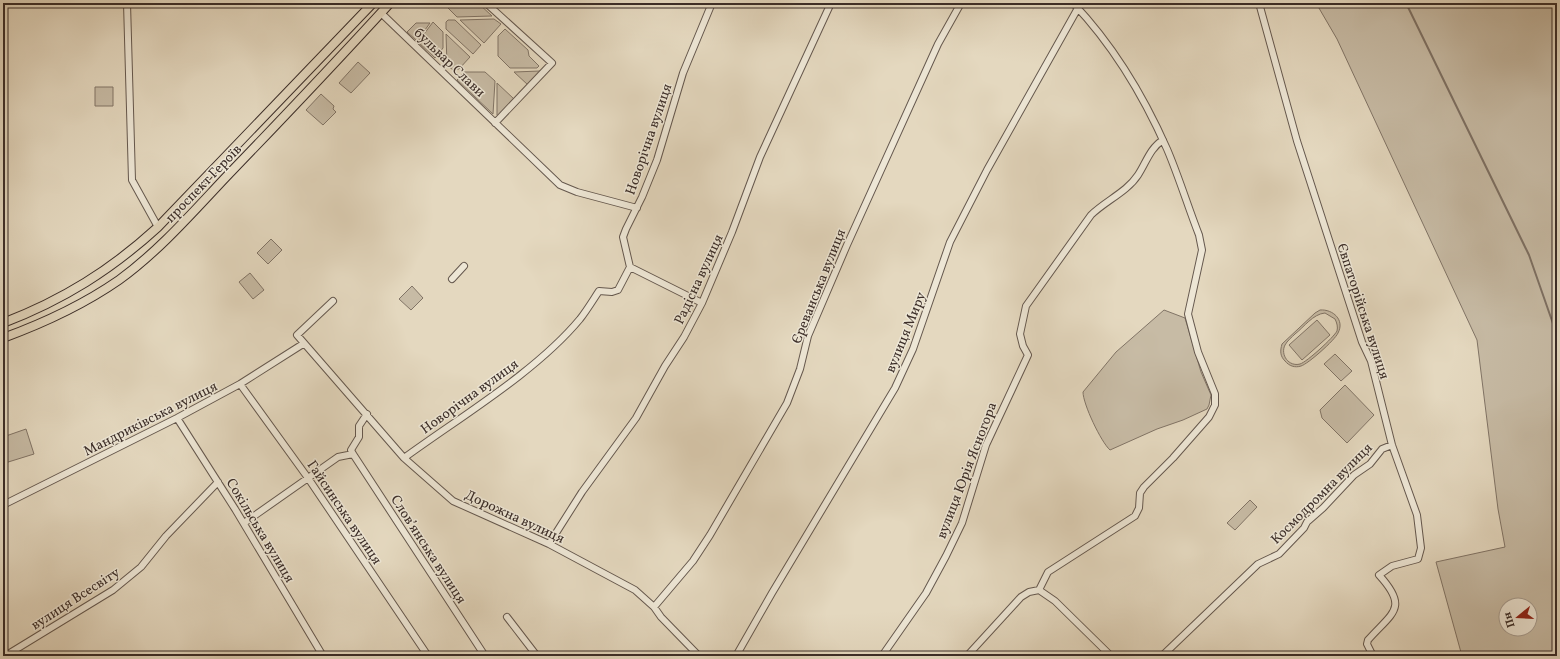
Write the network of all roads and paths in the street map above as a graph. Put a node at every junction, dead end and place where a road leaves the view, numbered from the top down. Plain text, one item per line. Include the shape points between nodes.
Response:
1 (127, 3) edge
2 (390, 3) edge
3 (486, 3) edge
4 (712, 3) edge
5 (831, 3) edge
6 (961, 3) edge
7 (1073, 3) edge
8 (1259, 3) edge
9 (371, 4) edge
10 (1078, 8) junction
11 (380, 13) junction
12 (494, 123) junction
13 (1163, 140) junction
14 (637, 208) junction
15 (158, 227) junction
16 (464, 266) dead end
17 (630, 267) junction
18 (452, 279) dead end
19 (333, 301) dead end
20 (702, 303) junction
21 (3, 323) edge
22 (3, 338) edge
23 (303, 344) junction
24 (240, 384) junction
25 (367, 414) junction
26 (177, 418) junction
27 (1392, 445) junction
28 (353, 454) junction
29 (404, 458) junction
30 (308, 478) junction
31 (218, 482) junction
32 (3, 505) edge
33 (244, 523) junction
34 (549, 544) junction
35 (1039, 590) junction
36 (654, 607) junction
37 (507, 617) dead end
38 (5, 656) edge
39 (323, 656) edge
40 (428, 656) edge
41 (485, 656) edge
42 (537, 656) edge
43 (699, 656) edge
44 (736, 656) edge
45 (882, 656) edge
46 (967, 656) edge
47 (1111, 656) edge
48 (1162, 656) edge
49 (1373, 656) edge

1 - 15 street via 132,180
2 - 11 main road, проспект Героїв
3 - 12 street via 552,63
4 - 14 street, Новорічна вулиця via 683,74 657,160
5 - 20 street, Радісна вулиця via 760,158
6 - 36 street, Єреванська вулиця via 938,44 852,232 808,336 800,369 787,403 710,536 693,561
7 - 10 street
8 - 27 street, Євпаторійська вулиця via 1297,141 1362,342 1371,361
9 - 11 main road, бульвар Слави
9 - 15 main road, проспект Героїв
10 - 13 street via 1142,97
10 - 44 street, вулиця Миру via 987,170 950,242 913,349 895,388
11 - 12 street, бульвар Слави
11 - 22 main road, проспект Героїв via 320,80 168,238 139,264 71,309 39,325
12 - 14 street, бульвар Слави via 560,186
13 - 35 street via 1201,242 1200,266 1188,314 1198,352 1215,394 1214,409 1173,458 1144,487 1140,493 1139,508 1135,516 1048,572
13 - 45 street, вулиця Юрія Ясногора via 1155,145 1131,184 1091,215 1026,306 1020,334 1028,355 986,445 962,523 926,593
14 - 17 street, Новорічна вулиця via 623,237
15 - 21 main road, проспект Героїв via 131,252 93,279 32,312
16 - 18 street
17 - 20 street
17 - 29 street, Новорічна вулиця via 618,290 599,291 580,319 539,360
19 - 23 street via 297,335
20 - 34 street, Радісна вулиця via 636,418 582,492
23 - 24 street, Мандриківська вулиця
23 - 25 street, Дорожна вулиця
24 - 26 street, Мандриківська вулиця
24 - 30 street, Гайсинська вулиця
25 - 28 street via 359,426 359,436 351,450
25 - 29 street, Дорожна вулиця
26 - 31 street, Сокільська вулиця
26 - 32 street, Мандриківська вулиця
27 - 48 street, Космодромна вулиця via 1382,449 1370,464 1354,475 1279,554 1258,564
27 - 49 street, Євпаторійська вулиця via 1417,515 1420,556 1418,559 1392,566 1379,575 1395,596 1396,604 1394,611 1368,640 1367,644
28 - 30 street via 338,457
28 - 41 street, Словʼянська вулиця
29 - 34 street, Дорожна вулиця via 453,501
30 - 33 street
30 - 40 street, Гайсинська вулиця
31 - 33 street, Сокільська вулиця
31 - 38 street, вулиця Всесвіту via 166,536 141,567 113,590
33 - 39 street, Сокільська вулиця
34 - 36 street, Дорожна вулиця via 635,590
35 - 46 street via 1028,592 1021,597
35 - 47 street via 1055,600
36 - 43 street, Дорожна вулиця
37 - 42 street

